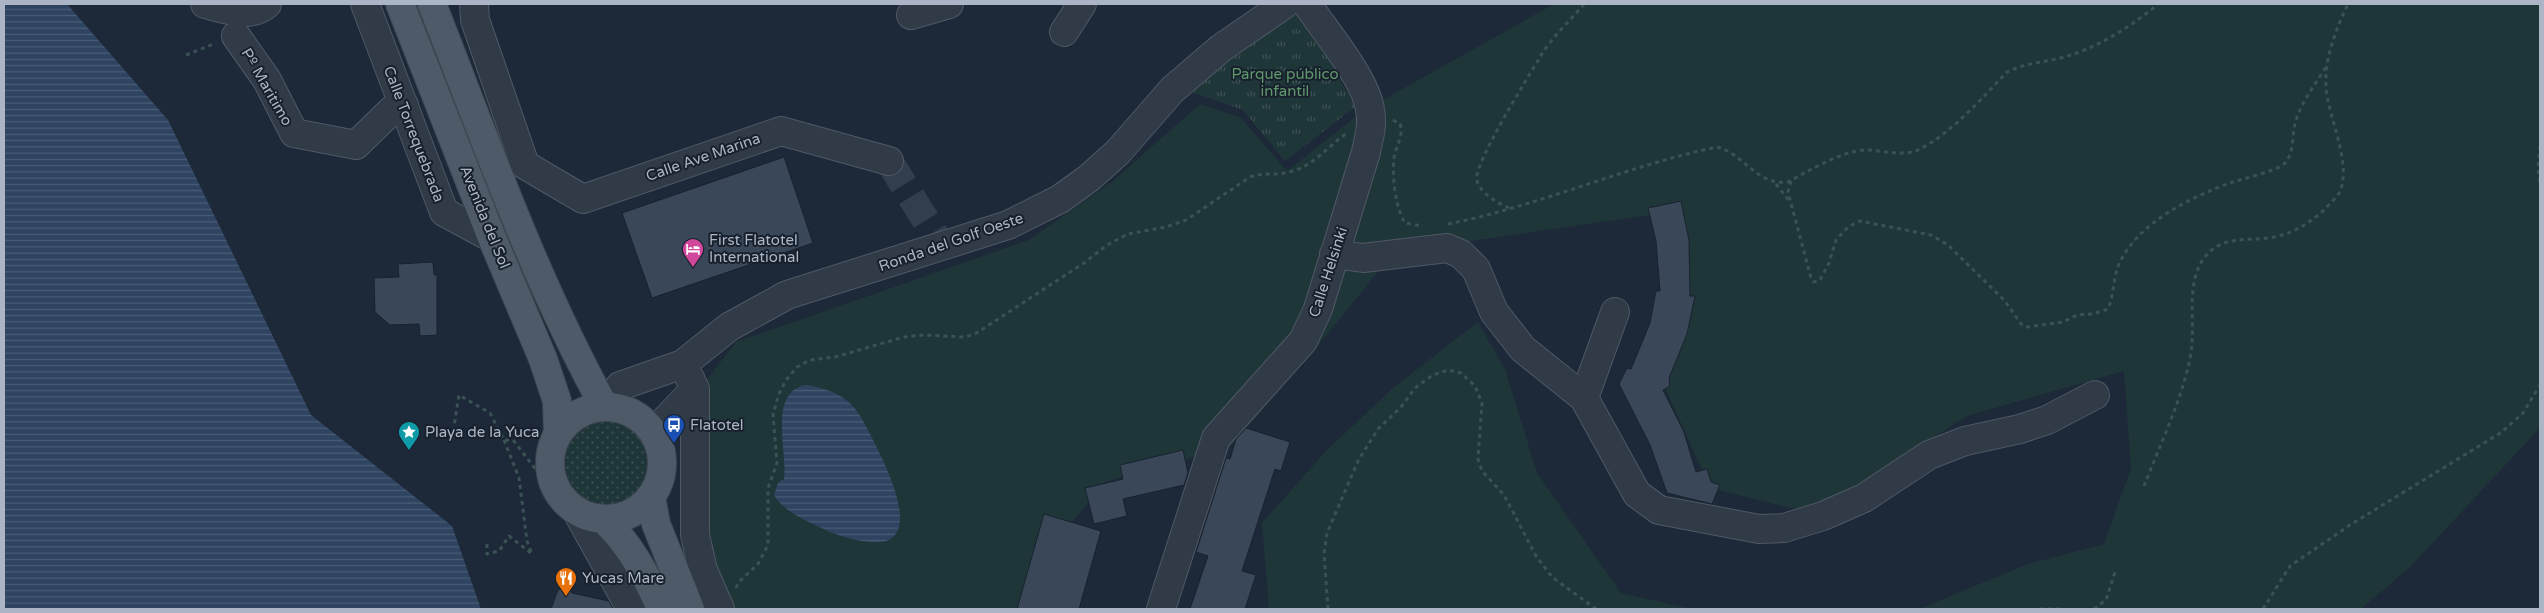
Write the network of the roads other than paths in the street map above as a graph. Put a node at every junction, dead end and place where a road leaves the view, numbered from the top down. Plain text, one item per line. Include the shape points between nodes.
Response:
1 (205, 4) edge
2 (267, 4) edge
3 (365, 4) edge
4 (400, 4) edge
5 (432, 4) edge
6 (474, 4) edge
7 (949, 4) edge
8 (1082, 4) edge
9 (1285, 4) edge
10 (1307, 4) edge
11 (911, 15) dead end
12 (1064, 32) dead end
13 (236, 36) road end
14 (404, 105) junction
15 (889, 161) tunnel mouth
16 (525, 165) junction
17 (501, 181) junction
18 (492, 238) junction
19 (1334, 254) junction
20 (1615, 312) dead end
21 (684, 364) junction
22 (695, 389) junction
23 (2095, 395) dead end
24 (1584, 398) junction
25 (608, 406) junction
26 (558, 433) junction
27 (654, 433) junction
28 (651, 497) junction
29 (576, 510) junction
30 (603, 519) junction
31 (728, 600) edge
32 (625, 605) edge
33 (661, 609) edge
34 (690, 609) edge
35 (1161, 609) edge

1 - 2 street via 237,12 260,9
3 - 14 street, Calle Torrequebrada
4 - 18 main road, Avenida del Sol
5 - 17 main road, Avenida del Sol
6 - 16 street via 475,20
7 - 11 street
8 - 12 street
9 - 21 street, Ronda del Golf Oeste via 1221,48 1172,90 1118,152 1060,199 1008,226 787,295 729,327
10 - 19 street, Calle Helsinki via 1364,89 1370,109 1371,128 1366,152
13 - 14 street, Pº Maritimo via 267,80 294,133 356,145 392,110
14 - 18 street, Calle Torrequebrada via 444,212
15 - 16 street, Calle Ave Marina via 781,131 583,199
16 - 17 street
17 - 25 main road, Avenida del Sol via 572,349
18 - 26 main road, Avenida del Sol via 546,368 557,401
19 - 24 street via 1363,258 1447,248 1461,254 1476,269 1494,312 1523,349
19 - 35 street, Calle Helsinki via 1318,309 1303,341 1216,438
20 - 24 street
21 - 22 street
21 - 25 street, Ronda del Golf Oeste via 620,386
22 - 27 street
22 - 31 street via 695,535 702,570
23 - 24 street via 2047,420 1965,441 1929,455 1864,498 1823,516 1784,528 1758,529 1659,510 1638,494
25 - 26 main road via 586,410 570,419
25 - 27 main road via 635,414
26 - 29 main road via 544,469 563,498
27 - 28 main road via 659,445 661,472
28 - 30 main road via 638,509 621,517
28 - 34 main road via 656,524
29 - 30 main road
29 - 32 street
30 - 33 main road via 621,535 633,553

